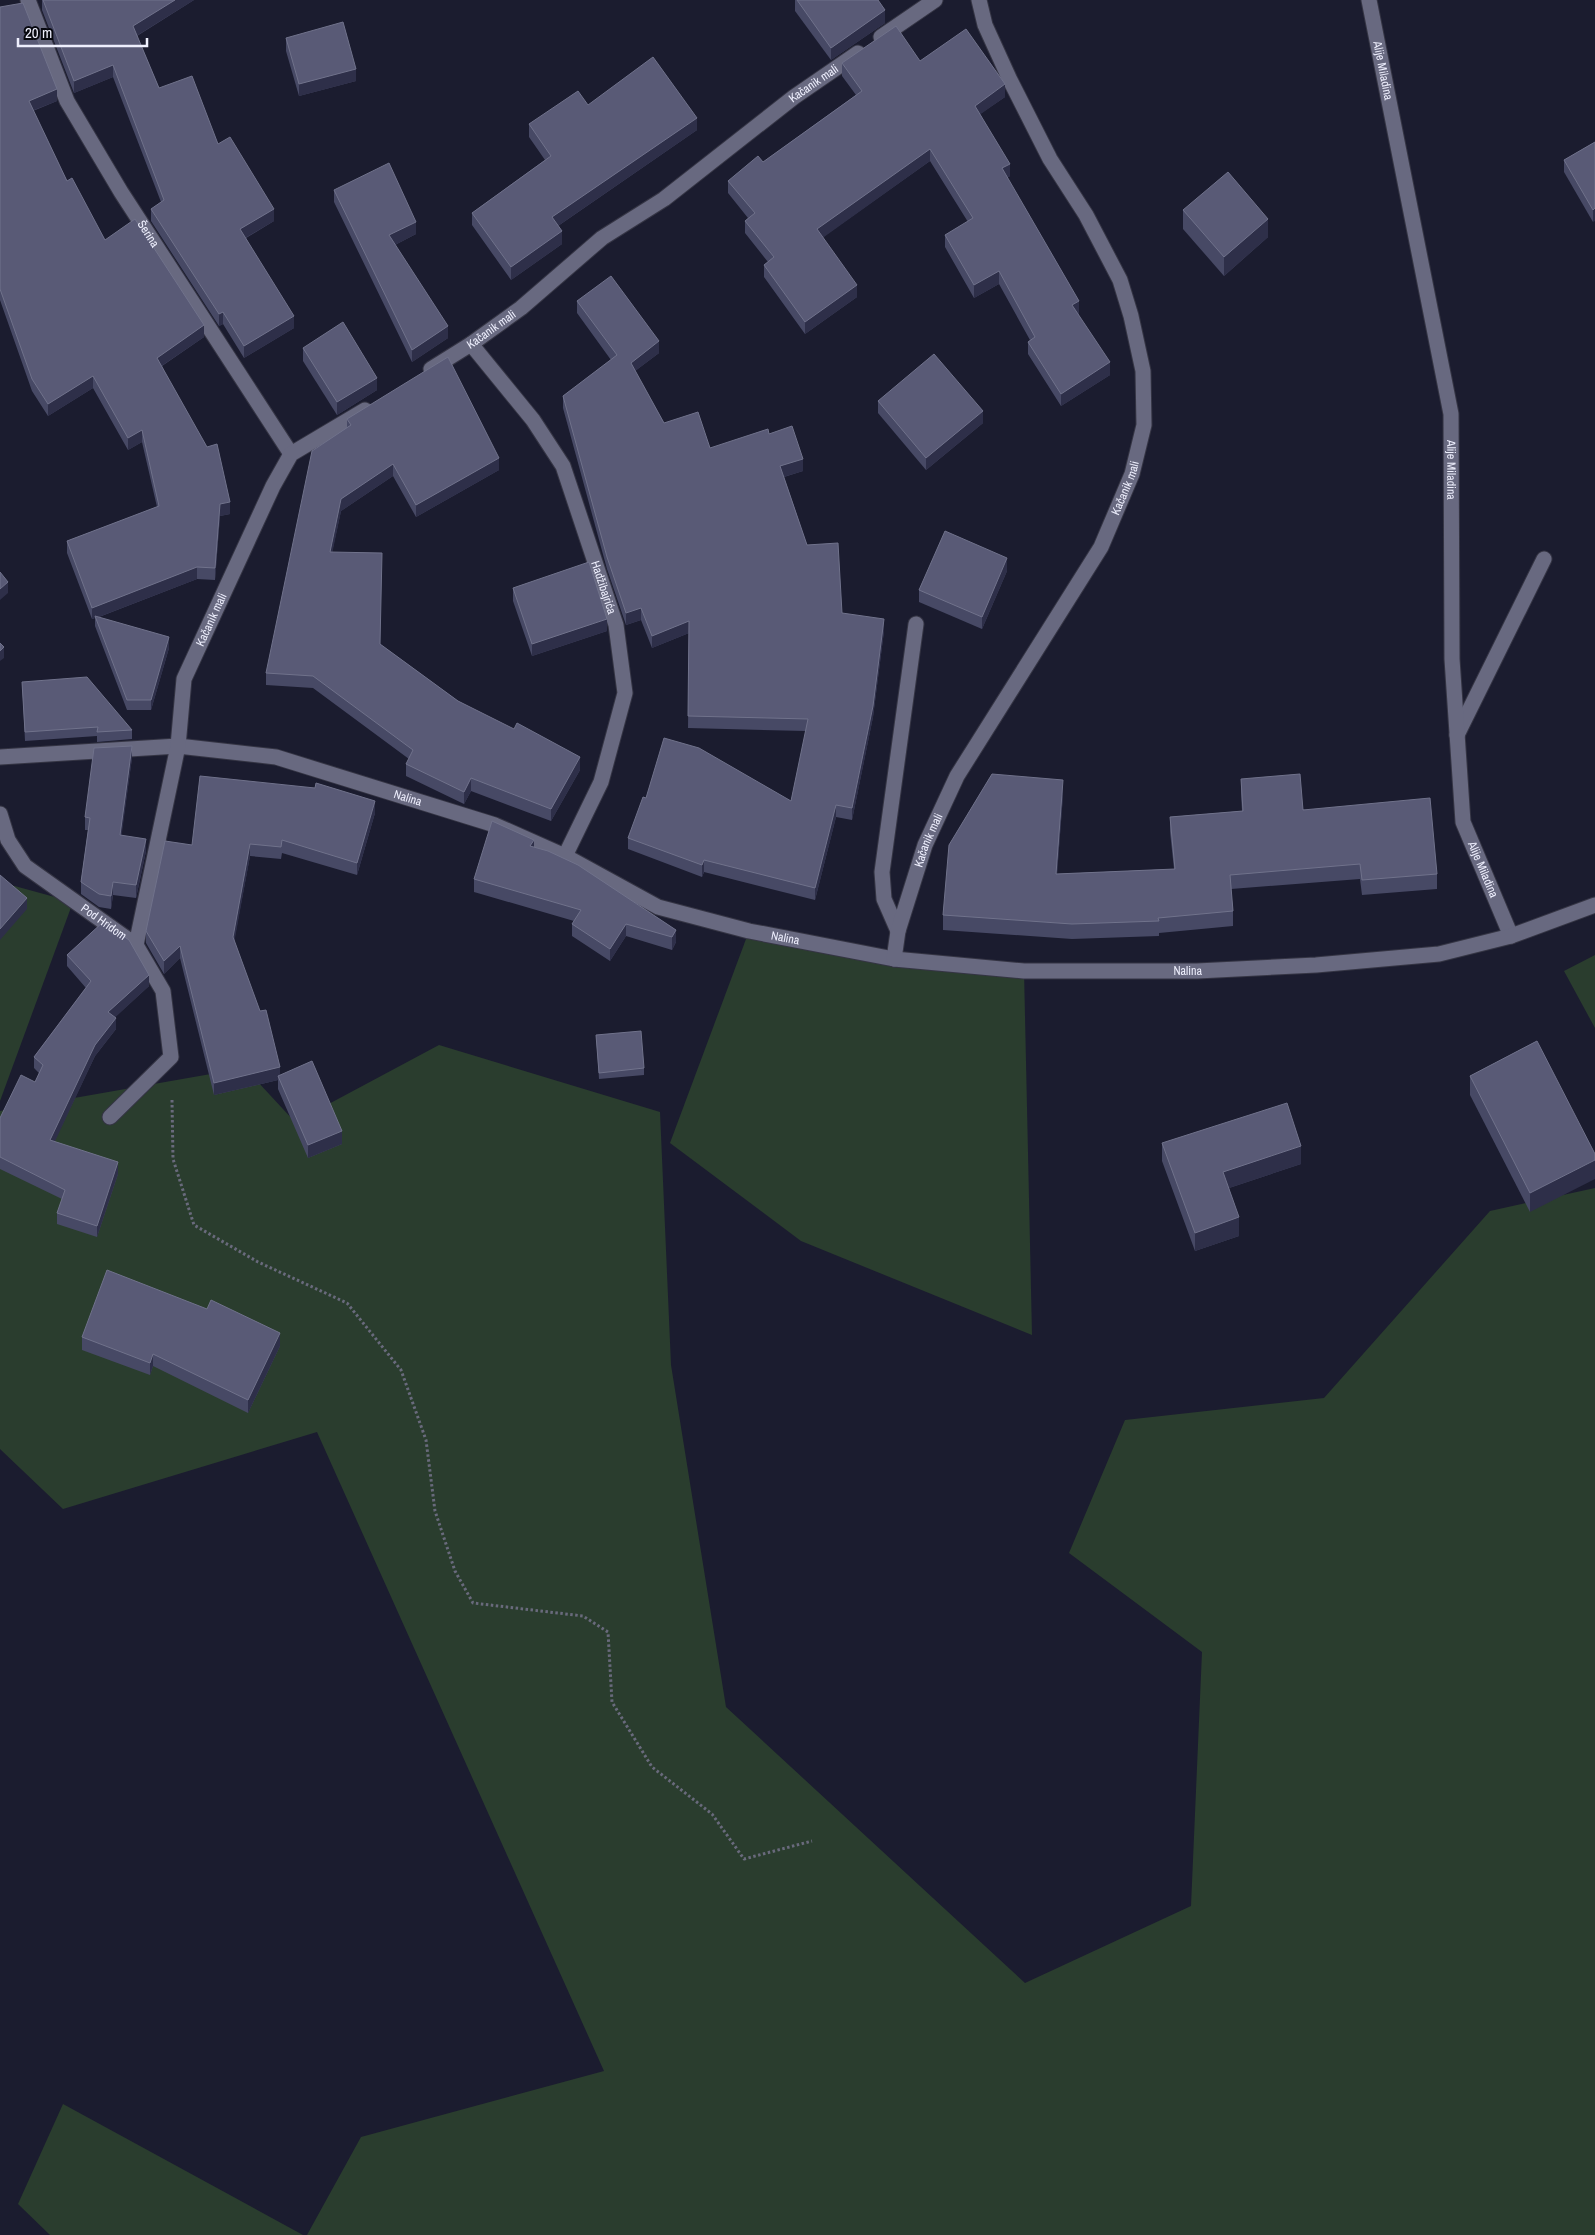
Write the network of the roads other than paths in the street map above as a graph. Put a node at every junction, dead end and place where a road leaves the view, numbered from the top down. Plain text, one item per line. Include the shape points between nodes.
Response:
1 (28, 0) edge
2 (935, 0) edge
3 (979, 0) edge
4 (1369, 0) edge
5 (470, 344) junction
6 (415, 378) edge
7 (375, 403) edge
8 (291, 454) junction
9 (1544, 559) dead end
10 (916, 624) dead end
11 (1457, 736) junction
12 (178, 746) junction
13 (0, 757) edge
14 (0, 814) edge
15 (565, 856) junction
16 (1595, 905) edge
17 (898, 931) junction
18 (1511, 936) junction
19 (136, 945) junction
20 (894, 958) junction
21 (110, 1117) dead end

1 - 8 street, Šerina via 67,101 121,192
2 - 5 street, Kačanik mali via 794,97 664,200 602,238 521,308
3 - 17 street, Kačanik mali via 985,25 1010,80 1050,159 1086,215 1120,280 1143,370 1144,425 1132,474 1101,547 957,776 925,845
4 - 11 street, Alije Miladina via 1451,414 1452,659
5 - 6 street, Kačanik mali
5 - 15 street, Hadžibajrića via 534,420 563,466 616,625 625,693 601,782
7 - 8 street, Kačanik mali
8 - 12 street, Kačanik mali via 273,486 184,679
9 - 11 street
10 - 17 street via 882,872 884,899
11 - 18 street, Alije Miladina via 1463,822
12 - 13 street, Nalina
12 - 15 street, Nalina via 276,757 495,824
12 - 19 street, Kačanik mali
14 - 19 street, Pod Hridom via 8,840 26,866
15 - 20 street, Nalina via 658,907 749,931
16 - 18 street, Nalina
17 - 20 street, Kačanik mali
18 - 20 street, Nalina via 1439,954 1197,971 1024,971
19 - 21 street, Pod Hridom via 163,991 171,1057

